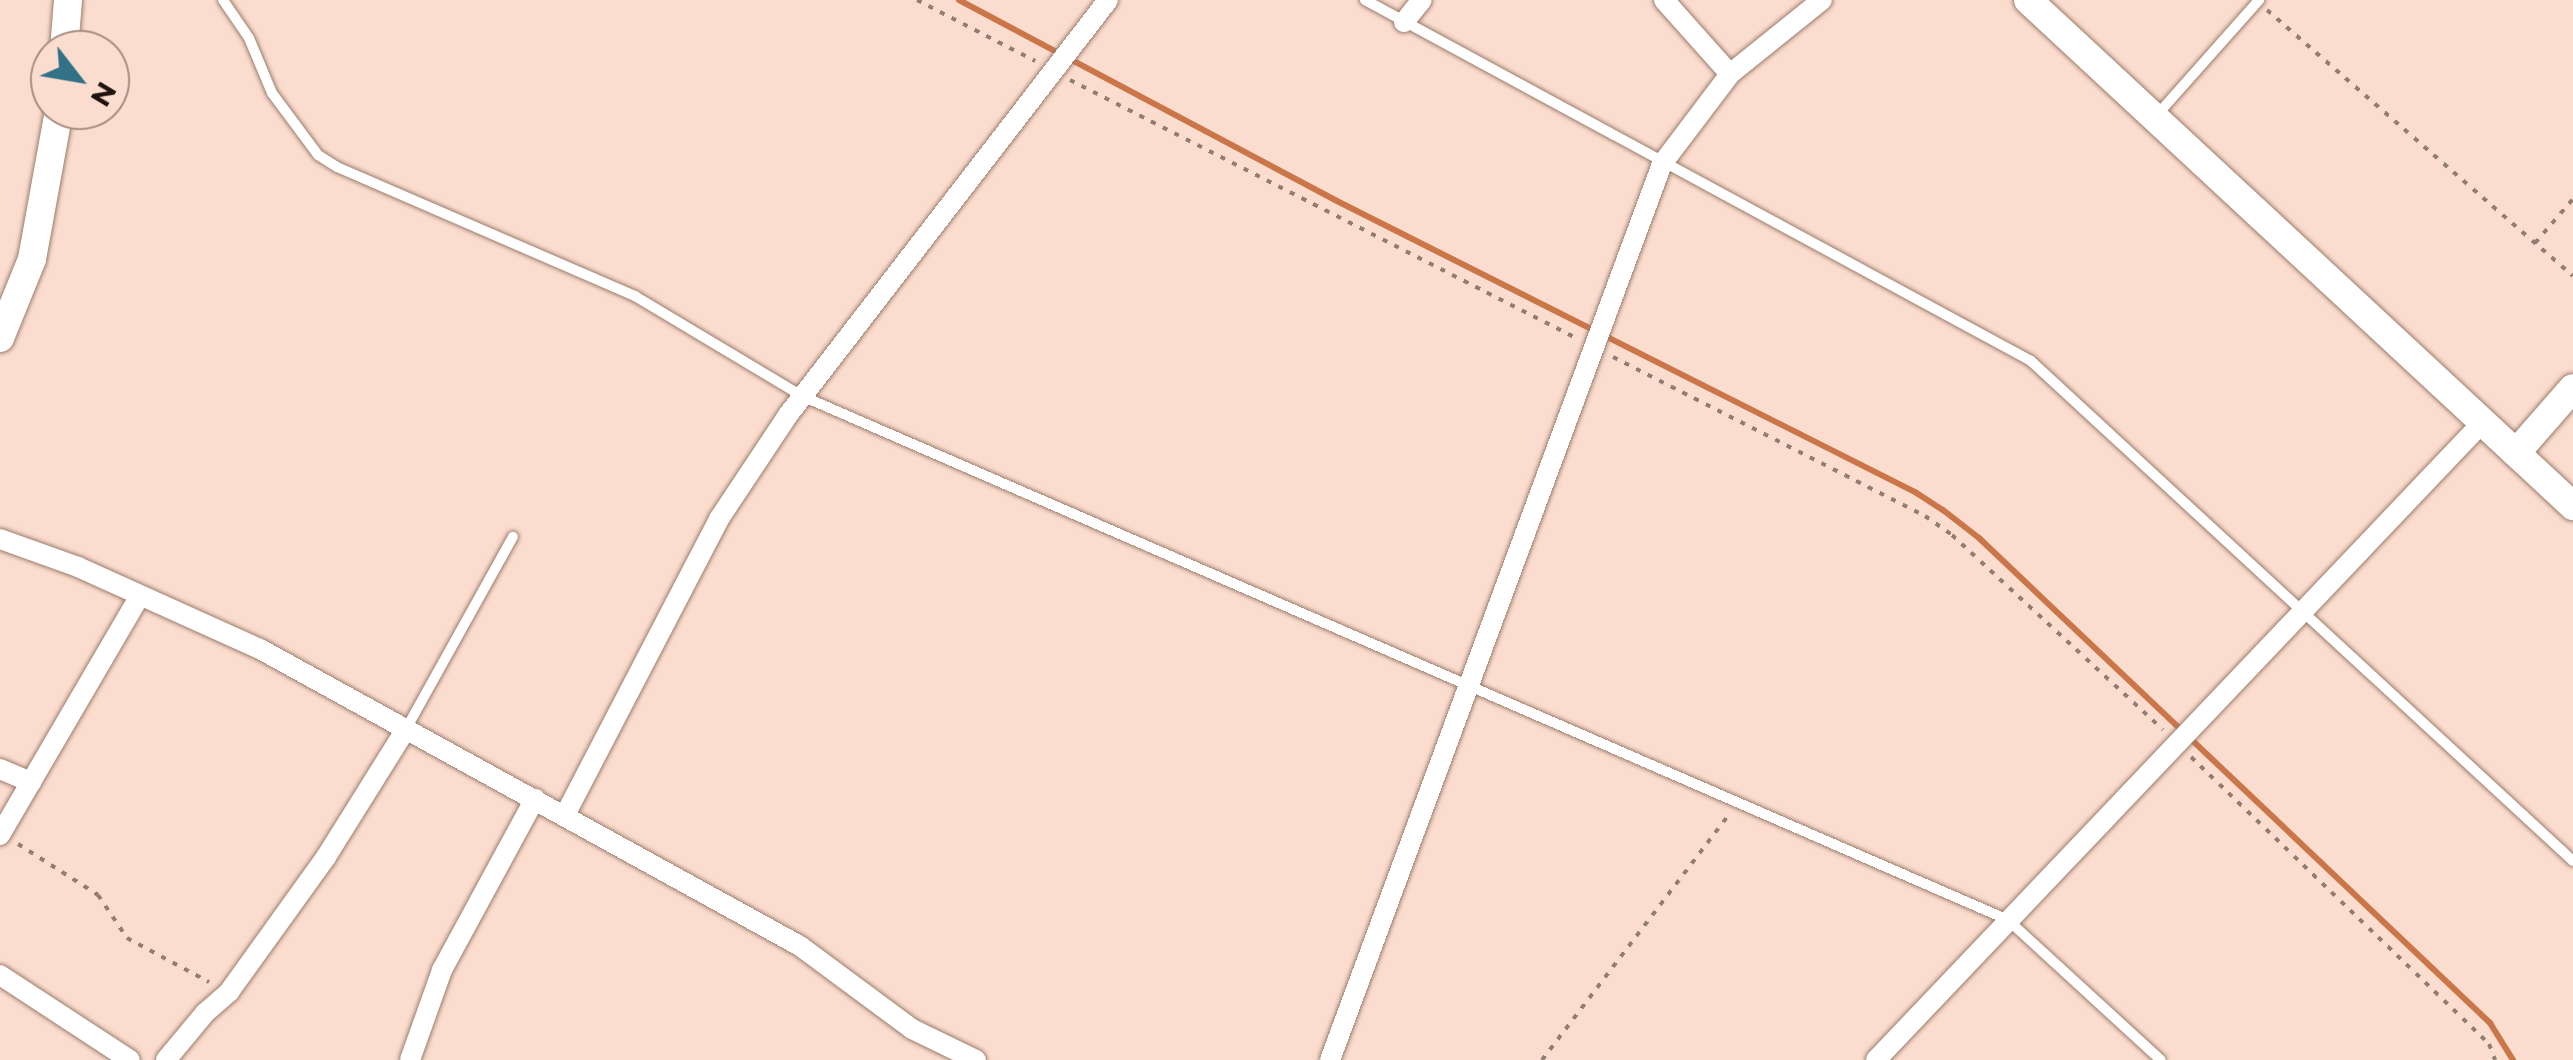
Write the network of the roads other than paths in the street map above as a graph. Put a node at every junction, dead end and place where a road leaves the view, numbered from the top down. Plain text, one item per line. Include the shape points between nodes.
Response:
1 (223, 0) edge
2 (1108, 0) edge
3 (1364, 0) edge
4 (1422, 0) edge
5 (1664, 0) edge
6 (1822, 0) edge
7 (2028, 0) edge
8 (60, 1) edge
9 (2259, 1) edge
10 (1404, 22) junction
11 (62, 30) edge
12 (1730, 74) junction
13 (2154, 117) junction
14 (55, 130) edge
15 (1662, 164) junction
16 (0, 338) edge
17 (2573, 388) edge
18 (802, 396) junction
19 (2482, 423) junction
20 (2516, 453) junction
21 (2573, 506) edge
22 (513, 537) dead end
23 (0, 540) edge
24 (139, 597) junction
25 (2300, 612) junction
26 (1468, 682) junction
27 (406, 729) junction
28 (0, 768) edge
29 (31, 782) junction
30 (535, 798) junction
31 (565, 814) junction
32 (0, 834) edge
33 (2573, 861) edge
34 (2008, 920) junction
35 (0, 976) edge
36 (130, 1060) edge
37 (166, 1060) edge
38 (410, 1060) edge
39 (976, 1060) edge
40 (1330, 1060) edge
41 (1876, 1060) edge
42 (2160, 1060) edge

1 - 18 lane via 249,38 272,93 318,155 635,296
2 - 18 street
3 - 10 lane
4 - 10 street
5 - 12 street
6 - 12 street
7 - 13 street
8 - 11 street
9 - 13 lane
10 - 15 lane
12 - 15 street
13 - 19 street
14 - 16 street via 32,259
15 - 25 lane via 2031,361
15 - 26 street
17 - 20 street
18 - 26 lane
18 - 31 street via 719,519
19 - 20 street
19 - 25 street
20 - 21 street
22 - 27 lane
23 - 24 street
24 - 27 street via 260,648
24 - 29 street
25 - 33 lane
25 - 34 street
26 - 34 lane
26 - 40 street
27 - 30 street
27 - 37 street via 326,858 229,992
28 - 29 street
29 - 32 street
30 - 31 street
30 - 38 street via 438,980
31 - 39 street via 800,946 912,1029
34 - 41 street
34 - 42 lane
35 - 36 street

